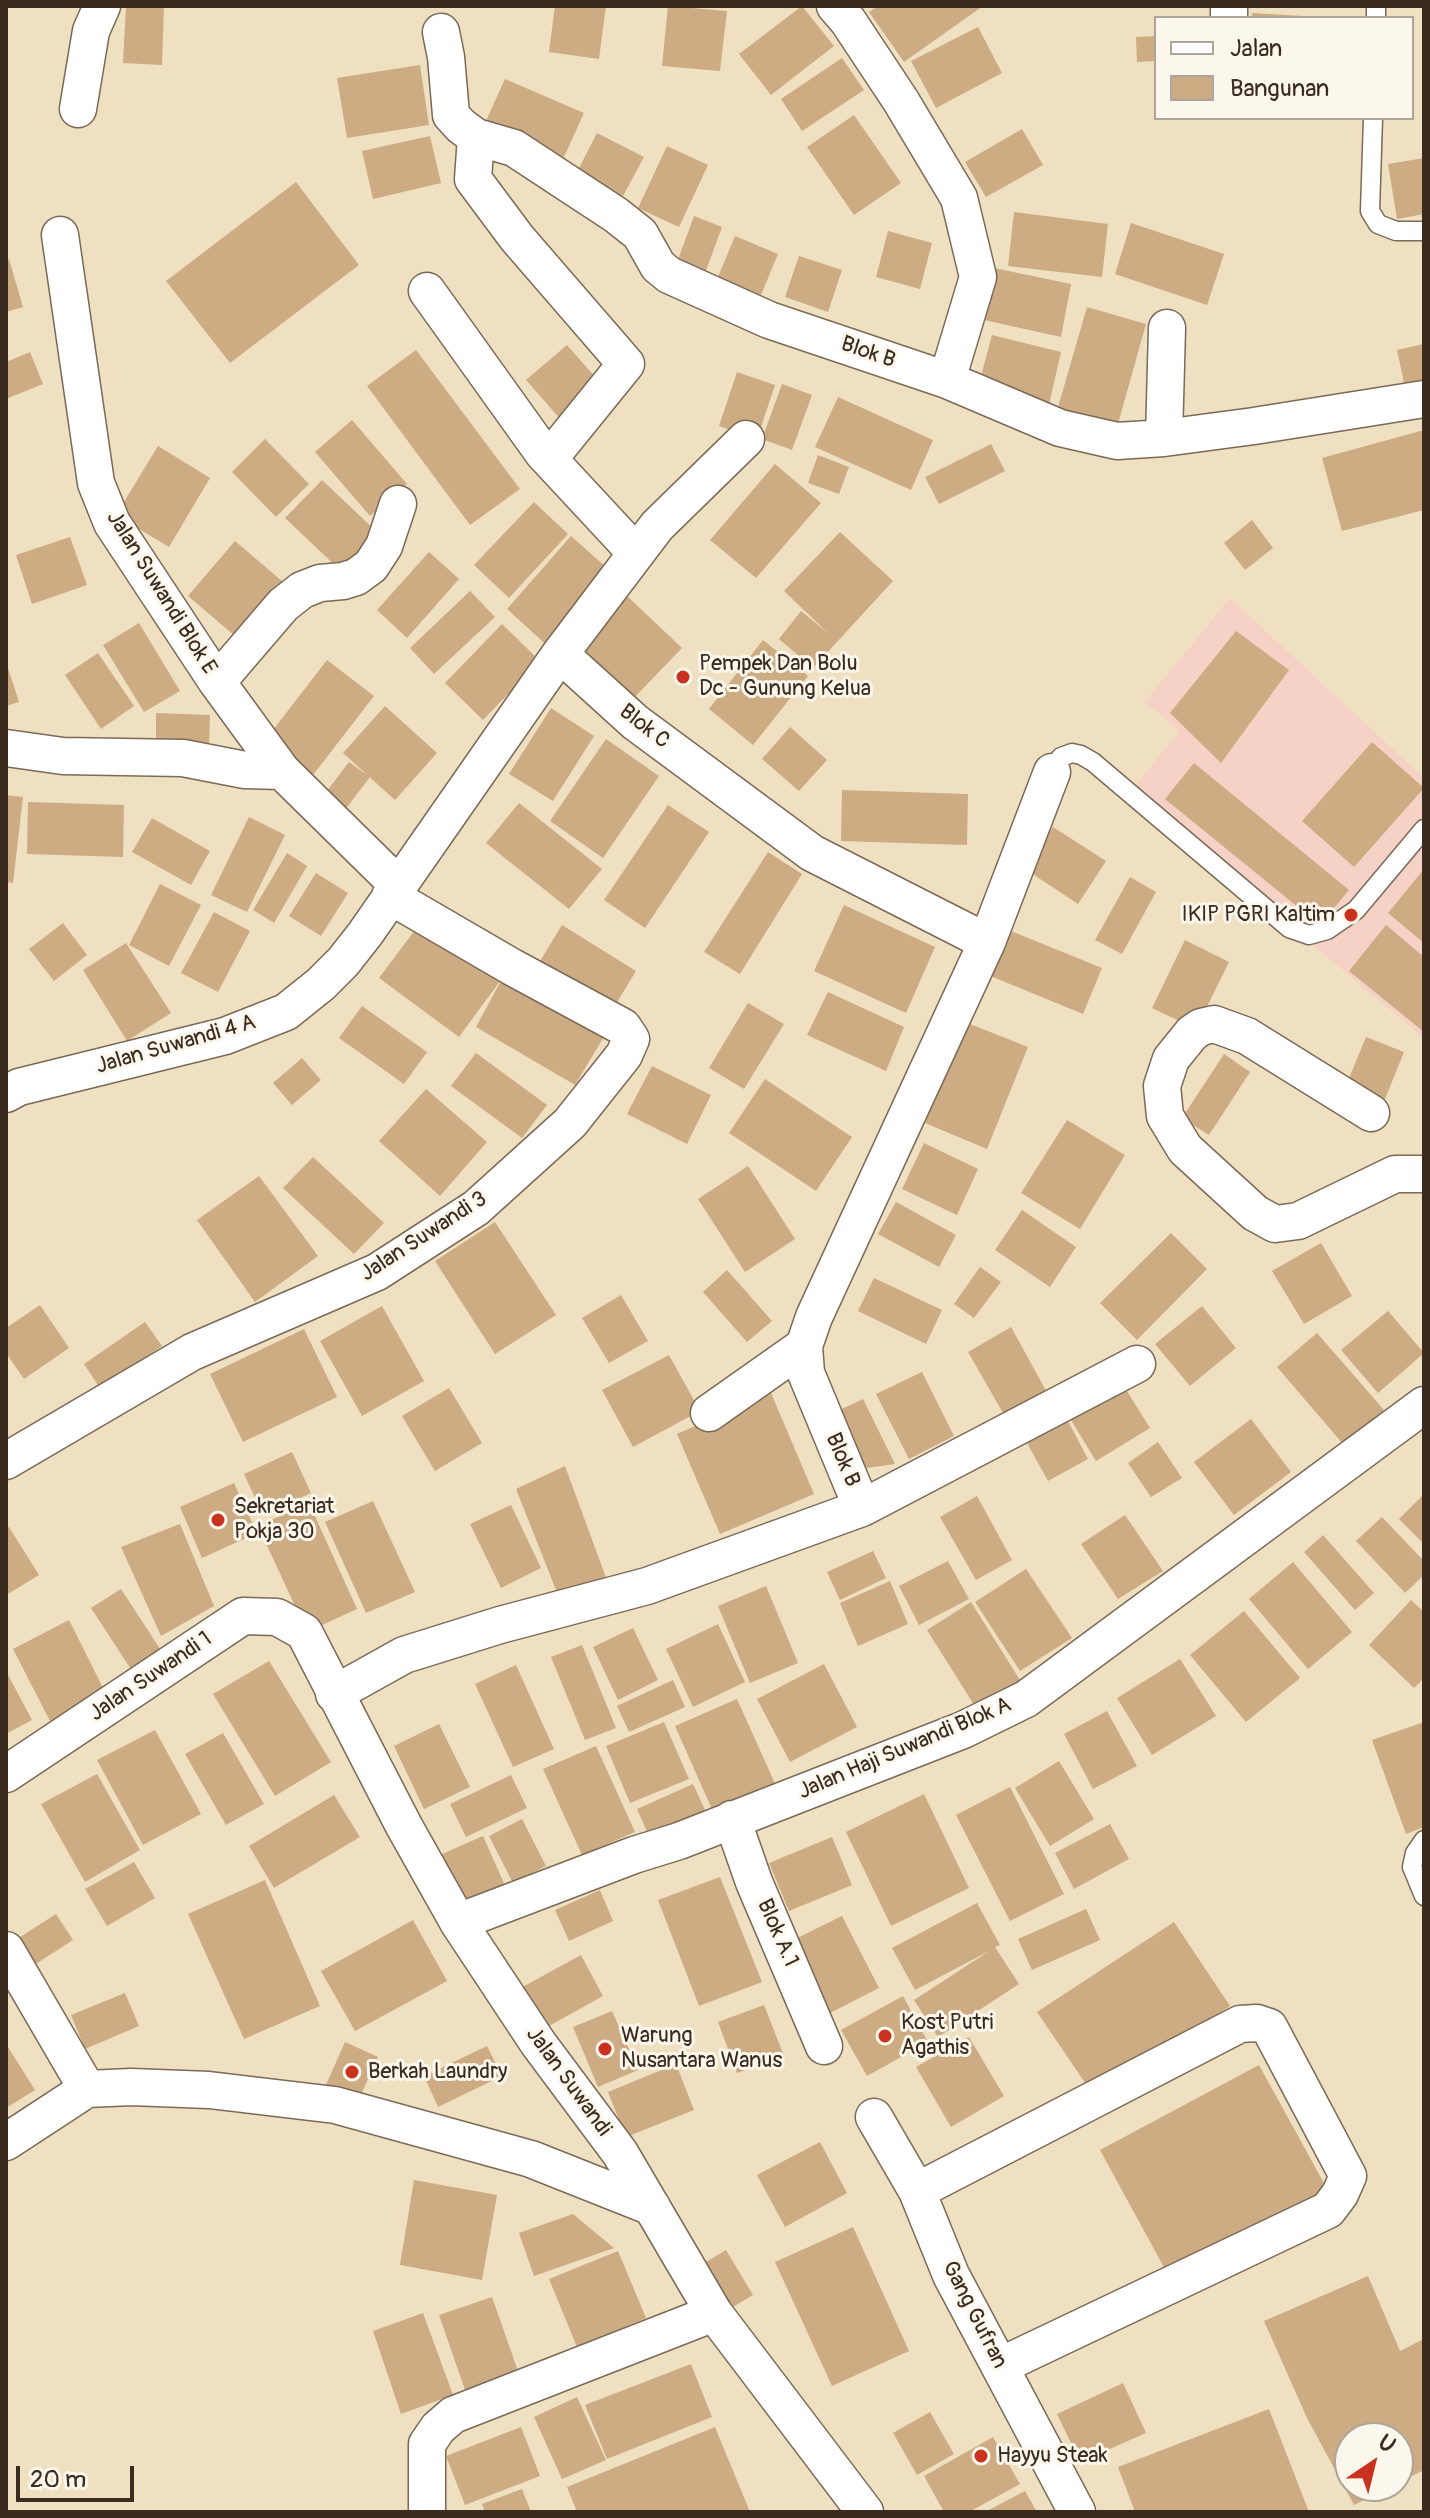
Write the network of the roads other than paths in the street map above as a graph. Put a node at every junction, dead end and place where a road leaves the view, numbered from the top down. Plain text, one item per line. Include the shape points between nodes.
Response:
1 (102, 6) edge
2 (835, 6) edge
3 (441, 32) dead end
4 (78, 109) dead end
5 (1373, 120) edge
6 (476, 137) junction
7 (1424, 231) edge
8 (60, 235) dead end
9 (427, 291) dead end
10 (1167, 328) dead end
11 (947, 380) junction
12 (1424, 399) edge
13 (1164, 438) junction
14 (746, 439) dead end
15 (549, 459) junction
16 (398, 504) dead end
17 (636, 553) junction
18 (560, 654) junction
19 (217, 682) junction
20 (6, 748) edge
21 (282, 771) junction
22 (1052, 772) joint
23 (1424, 829) edge
24 (394, 890) junction
25 (987, 942) junction
26 (6, 1094) edge
27 (1371, 1113) dead end
28 (1424, 1174) edge
29 (804, 1346) junction
30 (1137, 1364) dead end
31 (1424, 1405) edge
32 (709, 1413) dead end
33 (6, 1461) edge
34 (862, 1508) junction
35 (304, 1632) joint
36 (334, 1694) junction
37 (6, 1774) edge
38 (732, 1819) junction
39 (1424, 1840) edge
40 (1424, 1896) edge
41 (458, 1922) junction
42 (6, 1950) edge
43 (824, 2046) dead end
44 (87, 2089) junction
45 (874, 2117) dead end
46 (6, 2142) edge
47 (917, 2191) junction
48 (652, 2207) junction
49 (714, 2313) junction
50 (1000, 2366) junction
51 (427, 2512) edge
52 (865, 2512) edge
53 (1077, 2512) edge

1 - 4 street via 91,31
2 - 11 street via 959,198 978,277
3 - 6 street via 451,115
5 - 7 lane via 1370,211 1378,224 1396,231
6 - 11 street, Blok B via 514,148 616,215 640,234 658,266 684,283 769,320
6 - 15 street via 473,179 626,364
8 - 19 street, Jalan Suwandi Blok E via 96,483 112,523
9 - 15 street
10 - 13 street
11 - 13 street, Blok B via 1060,428 1117,441
12 - 13 street, Blok B
14 - 17 street
15 - 17 street
16 - 19 street via 371,566 356,577 302,590
17 - 18 street
18 - 24 street
18 - 25 street, Blok C via 635,722 812,853
19 - 21 street, Jalan Suwandi Blok E
20 - 21 street via 63,756 183,758
21 - 24 street, Jalan Suwandi Blok E
22 - 23 lane via 1061,757 1072,753 1093,762 1289,928 1309,935 1327,930 1356,910
22 - 25 street
24 - 26 street, Jalan Suwandi 4 A via 343,962 286,1012 225,1036
24 - 33 street, Jalan Suwandi 3 via 512,967 623,1027 631,1039 624,1055 570,1123 476,1208 377,1272 192,1352
25 - 29 street
27 - 28 street via 1247,1036 1214,1024 1192,1033 1171,1059 1162,1086 1165,1116 1185,1149 1255,1213 1275,1224 1298,1221 1395,1174
29 - 32 street
29 - 34 street, Blok B via 806,1373
30 - 34 street
31 - 38 street, Jalan Haji Suwandi Blok A via 1026,1699 963,1730
34 - 36 street, Blok B via 647,1586 404,1655
35 - 36 street, Jalan Suwandi
35 - 37 street, Jalan Suwandi 1 via 277,1617 243,1616
36 - 41 street, Jalan Suwandi
38 - 41 street, Jalan Haji Suwandi Blok A
38 - 43 street, Blok A.1
39 - 40 lane via 1412,1867
41 - 48 street, Jalan Suwandi
42 - 44 street
44 - 46 street
44 - 48 street via 209,2090 335,2105 531,2159
45 - 47 street, Gang Gufran
47 - 50 street, Gang Gufran via 951,2275
47 - 50 street via 1240,2024 1257,2023 1269,2027 1348,2176 1328,2210
48 - 49 street, Jalan Suwandi
49 - 51 street via 453,2415 427,2444
49 - 52 street, Jalan Suwandi
50 - 53 street, Gang Gufran

